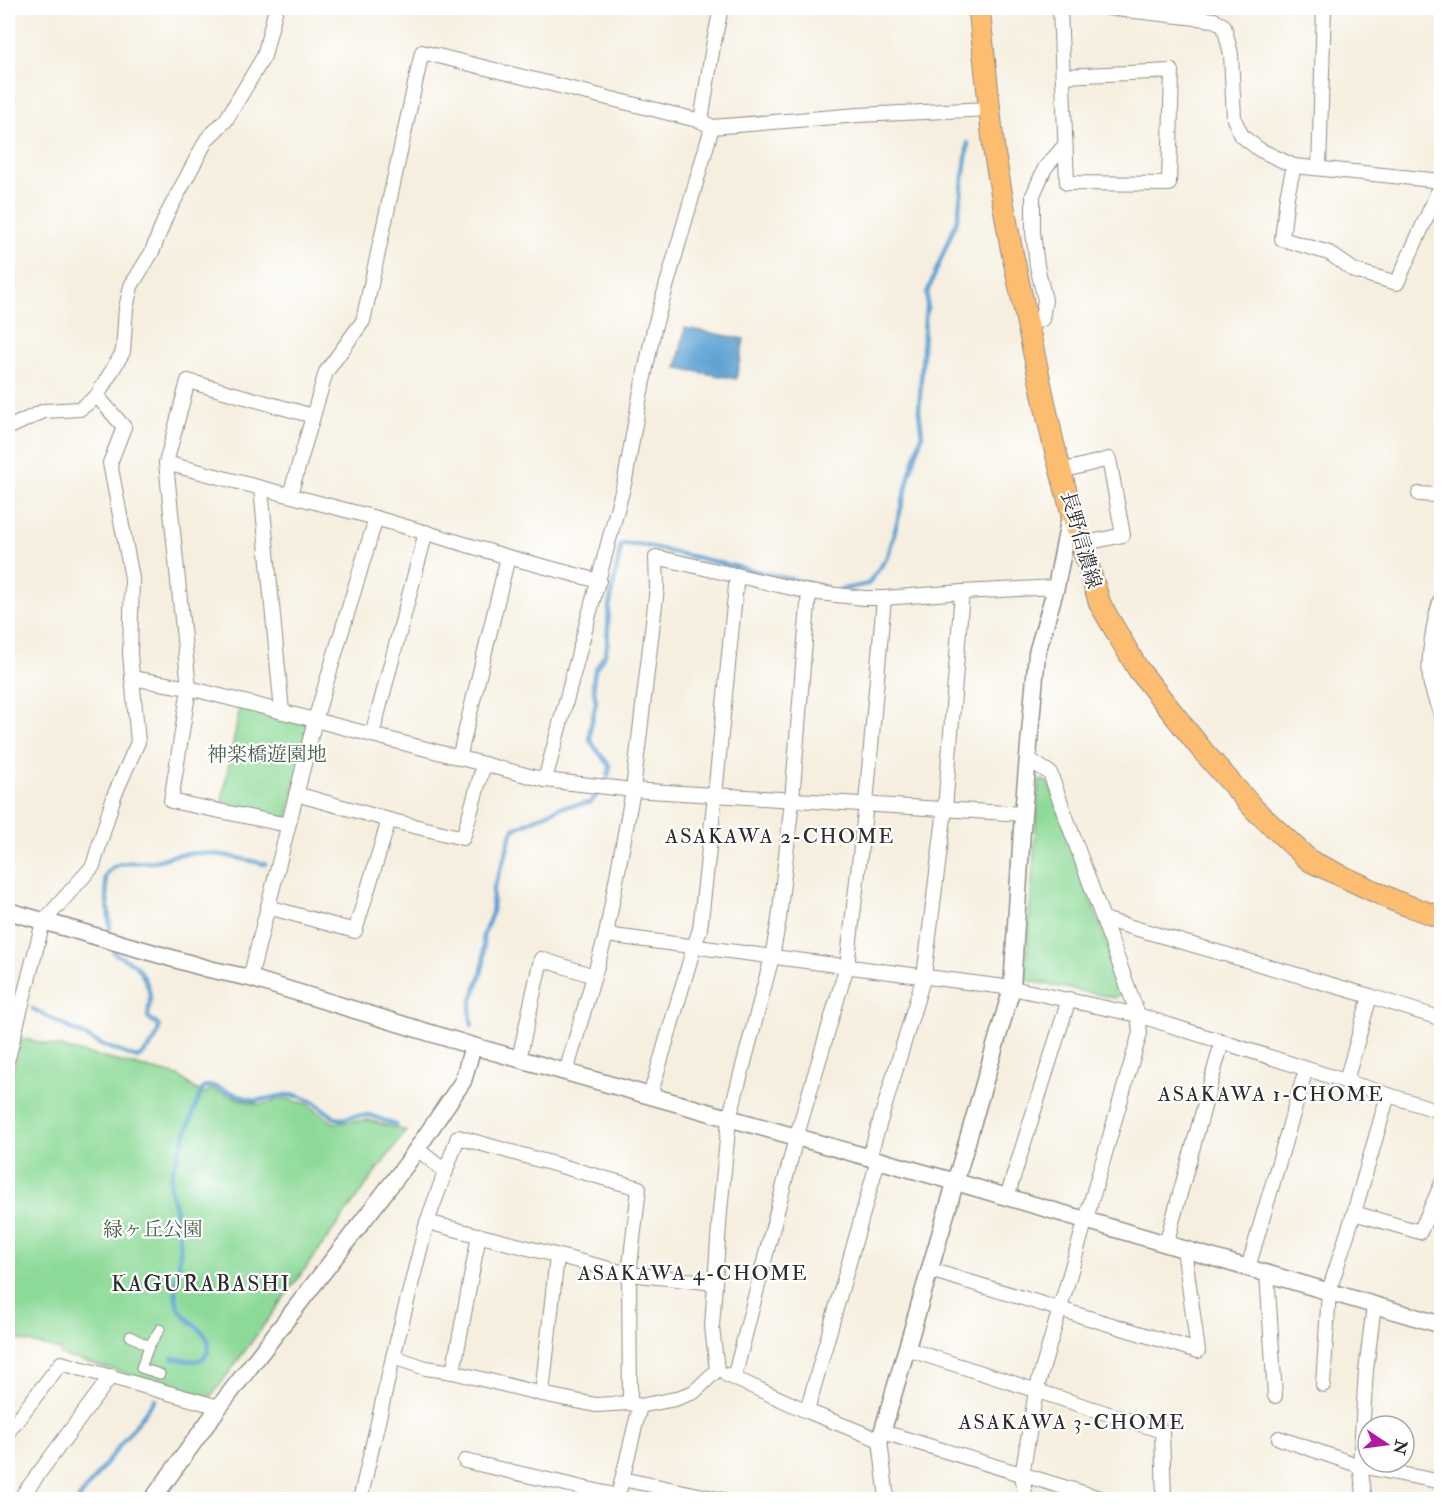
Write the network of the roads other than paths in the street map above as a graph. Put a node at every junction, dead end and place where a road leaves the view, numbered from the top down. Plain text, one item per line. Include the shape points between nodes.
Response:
1 (276, 8) edge
2 (721, 8) edge
3 (979, 8) edge
4 (1060, 8) edge
5 (1108, 8) edge
6 (1324, 8) edge
7 (1063, 76) junction
8 (989, 109) junction
9 (707, 124) junction
10 (1065, 145) junction
11 (1294, 166) junction
12 (1319, 168) junction
13 (1442, 182) edge
14 (1028, 326) junction
15 (97, 396) junction
16 (313, 416) junction
17 (8, 428) edge
18 (166, 463) junction
19 (1061, 471) junction
20 (261, 488) junction
21 (1419, 494) dead end
22 (290, 495) junction
23 (1442, 498) edge
24 (1071, 510) junction
25 (376, 518) junction
26 (426, 532) junction
27 (1082, 544) junction
28 (508, 557) junction
29 (737, 575) junction
30 (599, 581) junction
31 (1056, 587) junction
32 (809, 592) junction
33 (962, 592) junction
34 (1442, 596) edge
35 (885, 598) junction
36 (132, 678) junction
37 (189, 688) junction
38 (282, 712) junction
39 (1442, 717) edge
40 (315, 720) junction
41 (372, 735) junction
42 (459, 758) junction
43 (1028, 759) junction
44 (484, 764) junction
45 (545, 780) junction
46 (633, 790) junction
47 (296, 794) junction
48 (715, 795) junction
49 (792, 800) junction
50 (866, 804) junction
51 (945, 809) junction
52 (1023, 814) junction
53 (389, 820) junction
54 (288, 825) junction
55 (267, 908) junction
56 (8, 912) edge
57 (1442, 918) edge
58 (1103, 919) junction
59 (43, 922) junction
60 (606, 935) junction
61 (694, 947) junction
62 (772, 957) junction
63 (846, 966) junction
64 (594, 976) junction
65 (924, 976) junction
66 (250, 978) junction
67 (1012, 988) junction
68 (1370, 996) junction
69 (1069, 999) junction
70 (1138, 1015) junction
71 (1442, 1019) edge
72 (10, 1034) edge
73 (1222, 1042) junction
74 (473, 1047) junction
75 (8, 1058) edge
76 (519, 1059) junction
77 (1306, 1069) junction
78 (566, 1072) junction
79 (1346, 1082) junction
80 (1388, 1095) junction
81 (650, 1096) junction
82 (1442, 1112) edge
83 (729, 1119) junction
84 (796, 1138) junction
85 (417, 1149) junction
86 (873, 1159) junction
87 (446, 1172) junction
88 (956, 1182) junction
89 (1442, 1183) edge
90 (1007, 1197) junction
91 (1354, 1213) junction
92 (1085, 1220) junction
93 (427, 1222) junction
94 (479, 1235) junction
95 (1166, 1244) junction
96 (1184, 1249) junction
97 (557, 1256) junction
98 (1248, 1268) junction
99 (930, 1270) junction
100 (1267, 1273) junction
101 (629, 1274) junction
102 (715, 1282) junction
103 (1329, 1291) junction
104 (1374, 1305) junction
105 (1060, 1308) junction
106 (1440, 1322) edge
107 (160, 1329) dead end
108 (130, 1336) dead end
109 (149, 1346) junction
110 (907, 1349) junction
111 (393, 1357) junction
112 (717, 1370) junction
113 (453, 1372) junction
114 (160, 1374) dead end
115 (111, 1376) junction
116 (734, 1378) junction
117 (1323, 1385) dead end
118 (1036, 1391) junction
119 (542, 1394) junction
120 (1275, 1396) dead end
121 (635, 1405) junction
122 (219, 1407) junction
123 (807, 1411) junction
124 (1363, 1414) edge
125 (8, 1432) edge
126 (882, 1436) junction
127 (1279, 1438) dead end
128 (465, 1461) dead end
129 (1356, 1465) edge
130 (1360, 1474) edge
131 (1400, 1474) edge
132 (1022, 1475) junction
133 (622, 1479) junction
134 (1442, 1482) edge
135 (617, 1498) edge
136 (19, 1500) edge
137 (152, 1500) edge
138 (360, 1500) edge
139 (723, 1500) edge
140 (887, 1500) edge
141 (1026, 1500) edge
142 (1106, 1500) edge
143 (1164, 1500) edge
144 (1365, 1500) edge

1 - 15 street via 264,56 226,120 207,139 166,216 152,252 131,286 123,352
2 - 9 street via 713,46
3 - 8 main road, 長野信濃線
4 - 7 street
5 - 11 street via 1214,20 1224,26 1231,54 1234,119 1242,136 1260,150
6 - 12 street
7 - 10 street
7 - 10 street via 1172,71 1169,184 1067,183
8 - 9 street
8 - 14 main road, 長野信濃線
9 - 16 street via 422,52 363,321 326,372
9 - 30 street via 654,329 626,480
10 - 14 street via 1045,168 1033,195 1033,232 1045,300 1042,319
11 - 12 street
11 - 13 street via 1282,239 1329,253 1355,271 1397,283
12 - 13 street
14 - 19 main road, 長野信濃線
15 - 17 street via 80,409 44,411
15 - 36 street via 124,427 110,463 132,578
16 - 18 street via 188,381
16 - 22 street
18 - 20 street
18 - 37 street
19 - 24 main road, 長野信濃線
19 - 27 street via 1109,459 1122,536
20 - 22 street
20 - 38 street
21 - 23 street
22 - 25 street
24 - 27 main road, 長野信濃線
24 - 31 street
25 - 26 street
25 - 40 street
26 - 28 street
26 - 41 street
27 - 57 main road, 長野信濃線 via 1100,604 1138,669 1255,810 1310,861 1395,901
28 - 30 street
28 - 42 street
29 - 32 street
29 - 46 street via 656,557 657,588
29 - 48 street
30 - 45 street
31 - 33 street
31 - 43 street via 1037,653
32 - 35 street
32 - 49 street
33 - 35 street
33 - 51 street
34 - 39 street via 1430,654 1431,684
35 - 50 street
36 - 37 street
36 - 59 street via 138,742 114,796 93,867
37 - 38 street
37 - 54 street via 171,801
38 - 40 street
40 - 41 street
40 - 47 street
41 - 42 street
42 - 44 street
43 - 52 street
43 - 58 street via 1050,773
44 - 45 street
44 - 53 street via 463,838
45 - 46 street
46 - 48 street
46 - 60 street
47 - 53 street
47 - 54 street
48 - 49 street
48 - 61 street via 700,929
49 - 50 street
49 - 62 street
50 - 51 street
50 - 63 street
51 - 52 street
51 - 65 street
52 - 67 street
53 - 55 street via 355,931
54 - 55 street
55 - 66 street
56 - 59 street
58 - 68 street
58 - 70 street
59 - 66 street
59 - 72 street
60 - 61 street
60 - 64 street
61 - 62 street
61 - 81 street
62 - 63 street
62 - 83 street
63 - 65 street
63 - 84 street
64 - 76 street via 541,959
64 - 78 street
65 - 67 street
65 - 86 street
66 - 74 street
67 - 69 street
67 - 88 street
68 - 71 street
68 - 79 street
69 - 70 street
69 - 90 street
70 - 73 street
70 - 92 street via 1140,1033
72 - 75 street
73 - 77 street
73 - 95 street
74 - 76 street
74 - 85 street via 463,1081
76 - 78 street
77 - 79 street
77 - 98 street
78 - 81 street
79 - 80 street
80 - 82 street
80 - 91 street
81 - 83 street
83 - 84 street
83 - 102 street
84 - 86 street
84 - 116 street
85 - 87 street
85 - 122 street
86 - 88 street
86 - 123 street
87 - 93 street
87 - 101 street via 458,1137 639,1188
88 - 90 street
88 - 99 street
89 - 91 street via 1420,1232
90 - 92 street
91 - 103 street
92 - 95 street
92 - 105 street
93 - 94 street
93 - 111 street
94 - 97 street
94 - 113 street
95 - 96 street
96 - 98 street
96 - 105 street via 1198,1351
97 - 101 street
97 - 119 street
98 - 100 street
99 - 105 street
99 - 110 street
100 - 103 street
100 - 120 street
101 - 102 street
101 - 121 street
102 - 112 street via 712,1327
103 - 104 street
103 - 117 street
104 - 106 street
104 - 124 street
105 - 118 street
107 - 109 street
108 - 109 street
109 - 114 street via 141,1368
110 - 118 street
110 - 126 street
111 - 113 street
111 - 138 street
112 - 116 street
112 - 121 street via 694,1392
113 - 119 street
115 - 122 street
115 - 125 street via 61,1363
115 - 136 street
116 - 123 street
118 - 132 street
118 - 143 street via 1162,1431
119 - 121 street via 596,1405
121 - 133 street
122 - 137 street
123 - 126 street
126 - 132 street
126 - 140 street
127 - 129 street
128 - 135 street
130 - 144 street
131 - 134 street
132 - 141 street
132 - 142 street
133 - 135 street
133 - 139 street

